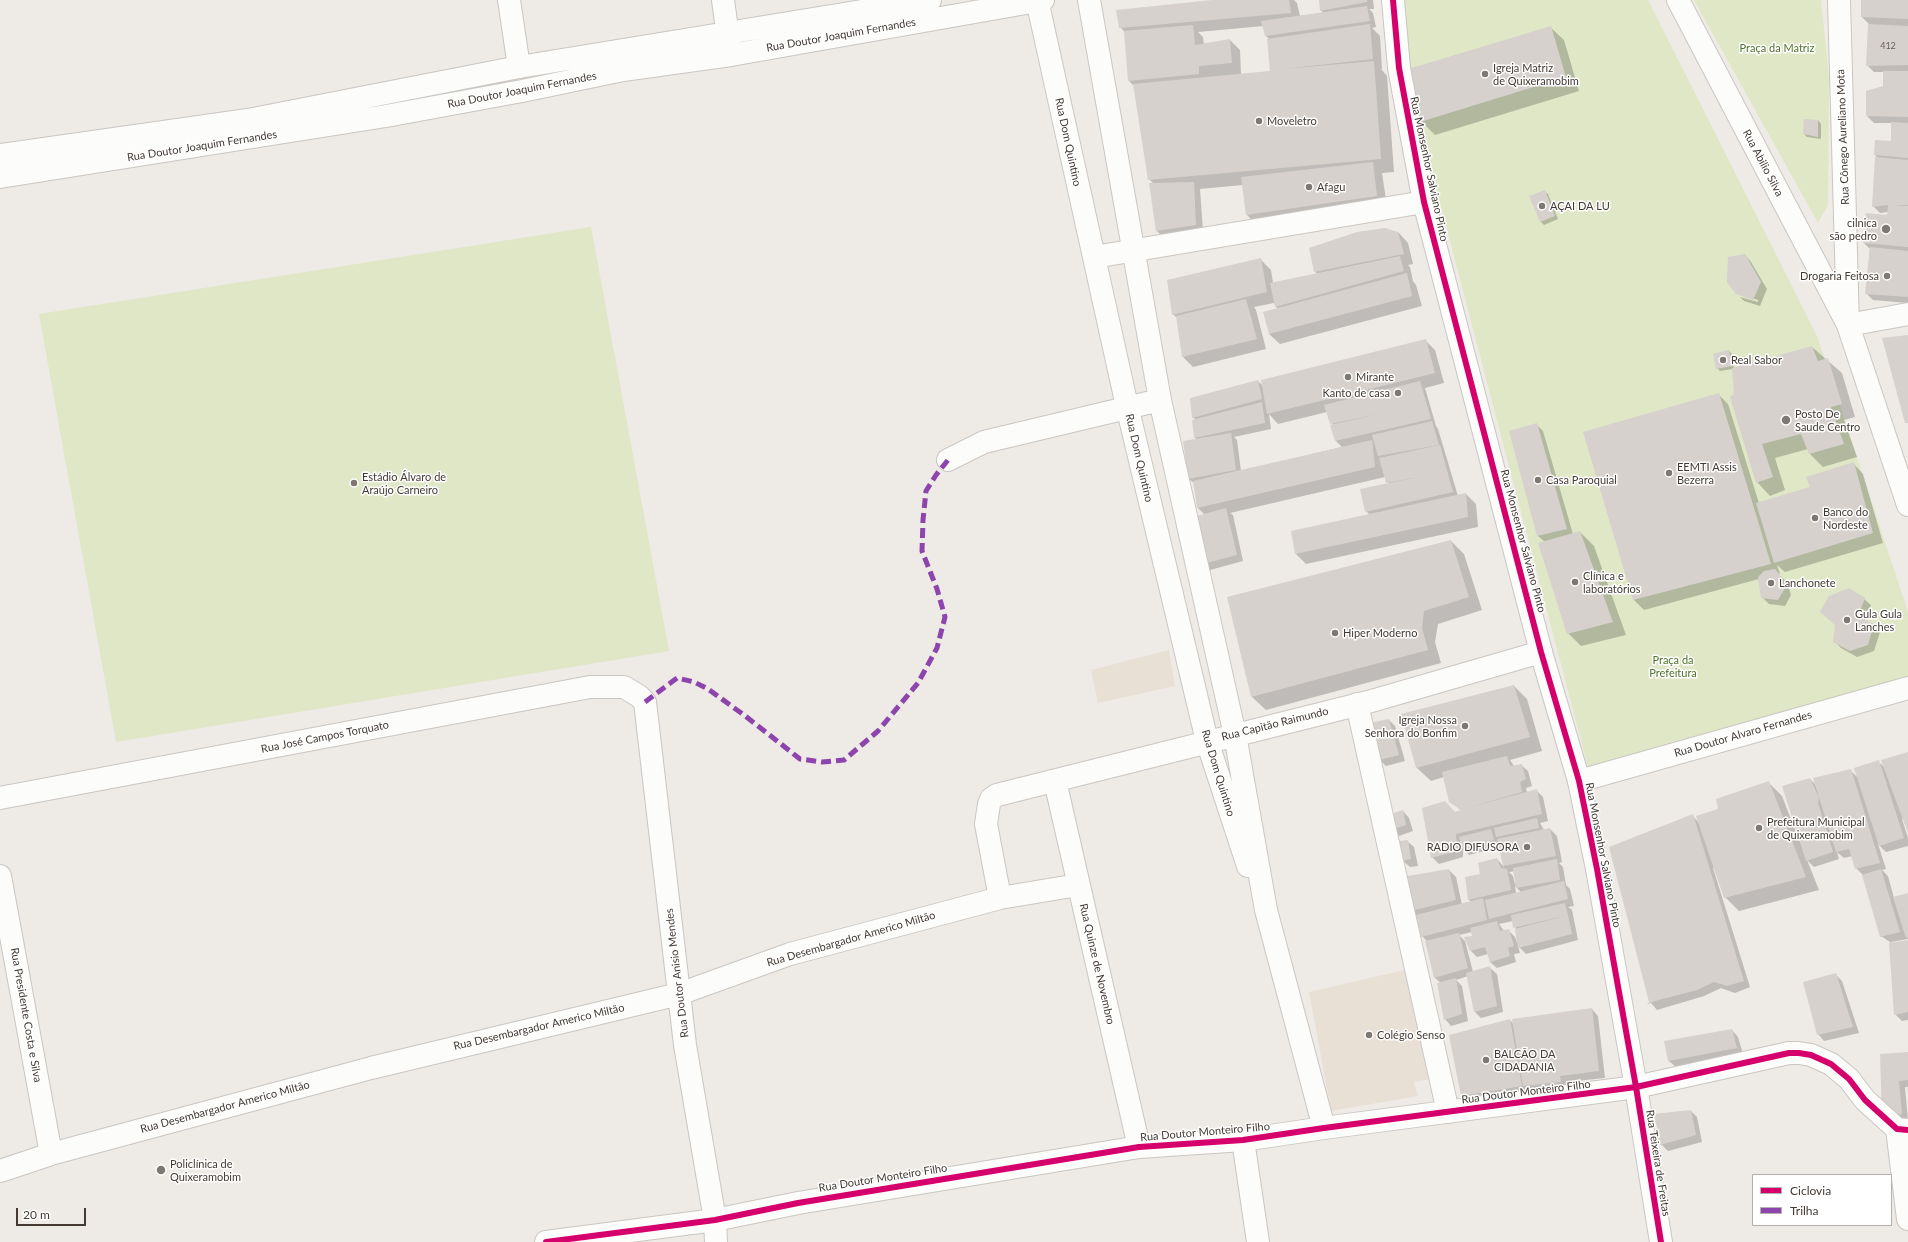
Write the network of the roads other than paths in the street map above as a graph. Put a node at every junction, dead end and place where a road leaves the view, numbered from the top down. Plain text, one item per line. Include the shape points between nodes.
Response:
1 (509, 0) edge
2 (723, 0) edge
3 (930, 0) edge
4 (1039, 0) edge
5 (1089, 0) edge
6 (1393, 0) edge
7 (1678, 0) edge
8 (1839, 0) edge
9 (729, 44) junction
10 (519, 67) junction
11 (0, 155) edge
12 (0, 178) edge
13 (1424, 202) junction
14 (1132, 249) junction
15 (1094, 257) junction
16 (1908, 314) edge
17 (1848, 325) junction
18 (1160, 400) junction
19 (1127, 406) junction
20 (948, 460) dead end
21 (1908, 505) edge
22 (1541, 652) junction
23 (1908, 688) edge
24 (645, 702) joint
25 (1357, 704) junction
26 (1235, 734) junction
27 (1207, 741) junction
28 (1055, 781) junction
29 (1579, 781) junction
30 (0, 798) edge
31 (0, 876) edge
32 (1078, 885) junction
33 (1000, 898) junction
34 (1266, 910) junction
35 (679, 994) junction
36 (1636, 1087) junction
37 (1448, 1112) junction
38 (1324, 1128) junction
39 (1902, 1130) edge
40 (1243, 1140) junction
41 (1140, 1147) junction
42 (51, 1154) junction
43 (0, 1171) edge
44 (1908, 1219) edge
45 (715, 1220) junction
46 (546, 1242) edge
47 (716, 1242) edge
48 (1258, 1242) edge
49 (1660, 1242) edge

1 - 10 street
2 - 9 street
3 - 9 street, Rua Doutor Joaquim Fernandes
4 - 9 street, Rua Doutor Joaquim Fernandes
4 - 15 street, Rua Dom Quintino
5 - 14 street, Rua Dom Quintino
6 - 13 street, Rua Monsenhor Salviano Pinto via 1399,68
7 - 17 street, Rua Abilio Silva
8 - 17 street, Rua Cônego Aureliano Mota
9 - 10 street, Rua Doutor Joaquim Fernandes
9 - 12 street, Rua Doutor Joaquim Fernandes via 522,91
10 - 11 street, Rua Doutor Joaquim Fernandes via 248,120
13 - 14 street
13 - 22 street, Rua Monsenhor Salviano Pinto
14 - 15 street
14 - 18 street, Rua Dom Quintino
15 - 19 street, Rua Dom Quintino
16 - 17 street
17 - 21 street, Rua Cônego Aureliano Mota
18 - 19 street
18 - 26 street, Rua Dom Quintino
19 - 20 street via 984,442
19 - 27 street, Rua Dom Quintino
22 - 25 street, Rua Capitão Raimundo
22 - 29 street, Rua Monsenhor Salviano Pinto
23 - 29 street, Rua Doutor Alvaro Fernandes
24 - 30 street, Rua José Campos Torquato via 624,687 590,687
24 - 35 street, Rua Doutor Anisio Mendes
25 - 26 street, Rua Capitão Raimundo
25 - 37 street
26 - 27 street, Rua Capitão Raimundo
26 - 34 street, Rua Dom Quintino
27 - 28 street, Rua Capitão Raimundo
27 - 34 street, Rua Dom Quintino via 1242,851
28 - 32 street, Rua Quinze de Novembro
28 - 33 street, Rua Capitão Raimundo via 997,795 988,804 986,824
29 - 36 street, Rua Monsenhor Salviano Pinto
31 - 42 street, Rua Presidente Costa e Silva
32 - 33 street, Rua Desembargador Americo Miltão
32 - 41 street, Rua Quinze de Novembro
33 - 35 street, Rua Desembargador Americo Miltão via 790,954
34 - 38 street, Rua Dom Quintino
35 - 42 street, Rua Desembargador Americo Miltão via 371,1068
35 - 45 street, Rua Doutor Anisio Mendes
36 - 37 street, Rua Doutor Monteiro Filho
36 - 39 street, Rua Doutor Monteiro Filho via 1789,1053 1812,1055 1832,1064 1849,1079 1865,1100
36 - 49 street, Rua Teixeira de Freitas
37 - 38 street, Rua Doutor Monteiro Filho
38 - 40 street, Rua Doutor Monteiro Filho
39 - 44 street
40 - 41 street, Rua Doutor Monteiro Filho
40 - 48 street
41 - 45 street, Rua Doutor Monteiro Filho via 813,1200
42 - 43 street, Rua Desembargador Americo Miltão
45 - 46 street, Rua Doutor Monteiro Filho
45 - 47 street, Rua Doutor Anisio Mendes

